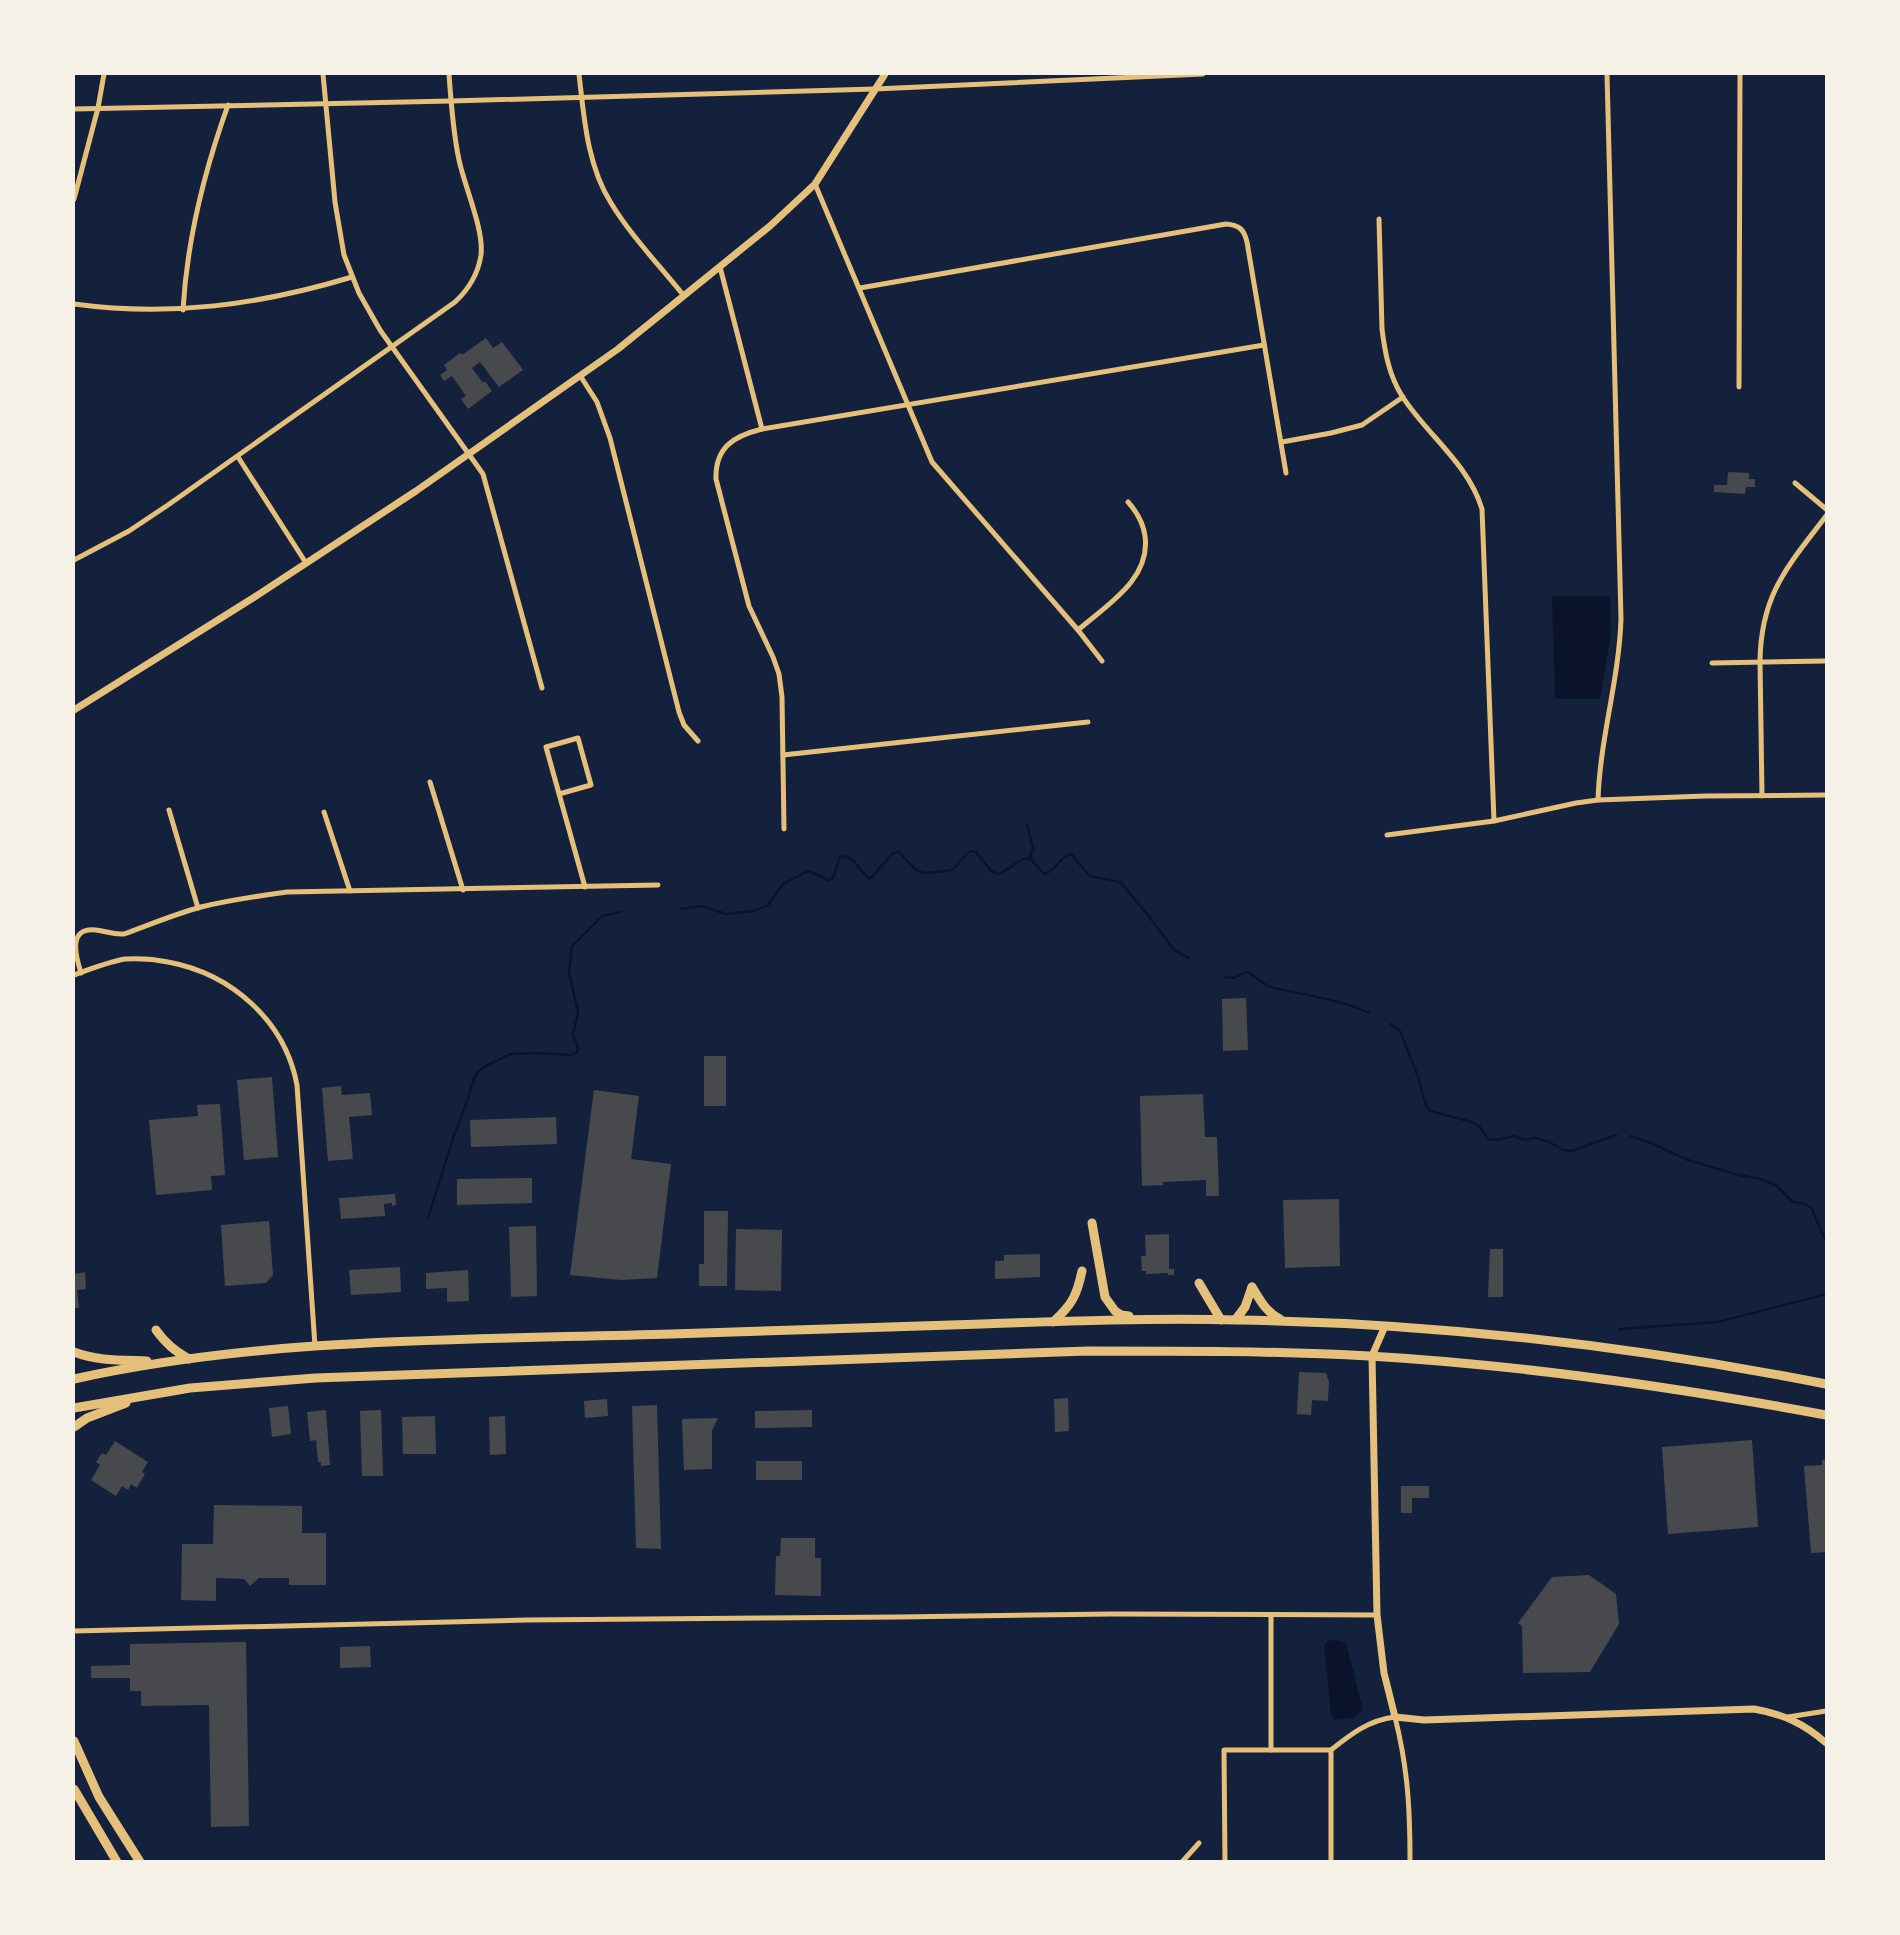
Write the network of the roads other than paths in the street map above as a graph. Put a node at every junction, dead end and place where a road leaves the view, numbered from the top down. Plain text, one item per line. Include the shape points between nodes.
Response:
1 (104, 74) edge
2 (323, 74) edge
3 (449, 74) edge
4 (579, 74) edge
5 (884, 74) edge
6 (1203, 74) edge
7 (1607, 74) edge
8 (1740, 74) edge
9 (875, 89) junction
10 (582, 96) junction
11 (451, 101) junction
12 (326, 104) junction
13 (228, 105) junction
14 (98, 108) junction
15 (74, 109) edge
16 (814, 184) junction
17 (74, 199) edge
18 (1379, 219) dead end
19 (720, 267) junction
20 (352, 277) junction
21 (860, 288) junction
22 (684, 296) junction
23 (74, 304) edge
24 (183, 310) junction
25 (1264, 345) junction
26 (392, 347) junction
27 (581, 377) junction
28 (1740, 387) dead end
29 (1403, 397) junction
30 (908, 404) junction
31 (762, 429) junction
32 (1282, 442) junction
33 (468, 455) junction
34 (238, 457) junction
35 (1286, 473) dead end
36 (1795, 483) dead end
37 (1128, 502) dead end
38 (1826, 509) edge
39 (1826, 516) edge
40 (74, 560) edge
41 (306, 563) junction
42 (1078, 630) junction
43 (1102, 661) dead end
44 (1760, 661) junction
45 (1826, 661) edge
46 (1712, 663) dead end
47 (542, 688) dead end
48 (74, 710) edge
49 (1088, 722) dead end
50 (698, 741) dead end
51 (783, 755) junction
52 (430, 782) dead end
53 (559, 794) junction
54 (1826, 795) edge
55 (1762, 796) junction
56 (1598, 800) junction
57 (169, 810) dead end
58 (324, 812) dead end
59 (1494, 821) junction
60 (784, 829) dead end
61 (1387, 835) dead end
62 (659, 885) dead end
63 (585, 887) junction
64 (463, 890) junction
65 (351, 891) junction
66 (198, 908) junction
67 (81, 973) junction
68 (74, 975) edge
69 (1092, 1223) dead end
70 (1082, 1271) dead end
71 (1199, 1283) dead end
72 (1158, 1319) junction
73 (1221, 1320) junction
74 (1236, 1320) junction
75 (1285, 1321) junction
76 (1053, 1322) junction
77 (1385, 1326) junction
78 (156, 1330) dead end
79 (315, 1346) junction
80 (74, 1352) edge
81 (1372, 1356) junction
82 (189, 1359) junction
83 (166, 1362) junction
84 (74, 1379) edge
85 (1826, 1384) edge
86 (148, 1394) junction
87 (74, 1408) edge
88 (1826, 1415) edge
89 (74, 1427) edge
90 (1271, 1615) junction
91 (1377, 1615) junction
92 (74, 1631) edge
93 (1826, 1711) edge
94 (1395, 1717) junction
95 (1788, 1717) junction
96 (74, 1741) edge
97 (1826, 1744) edge
98 (1331, 1749) junction
99 (1271, 1750) junction
100 (74, 1789) edge
101 (1199, 1843) dead end
102 (117, 1861) edge
103 (140, 1861) edge
104 (1182, 1861) edge
105 (1225, 1861) edge
106 (1331, 1861) edge
107 (1410, 1861) edge

1 - 14 street
2 - 12 street
3 - 11 street
4 - 10 street
5 - 9 street
6 - 9 street
7 - 56 street via 1621,619
8 - 28 street
9 - 10 street
9 - 16 street
10 - 11 street
10 - 22 street via 591,154 610,201
11 - 12 street
11 - 26 street via 459,161 480,238 479,267 455,302
12 - 13 street
12 - 20 street via 339,230
13 - 14 street
13 - 24 street via 193,224
14 - 15 street
14 - 17 street
16 - 19 street
16 - 21 street
18 - 29 street via 1384,345
19 - 22 street
19 - 31 street
20 - 24 street via 288,295
20 - 26 street
21 - 25 street via 1226,224 1245,233
21 - 30 street
22 - 27 street
23 - 24 street
25 - 30 street
25 - 32 street
26 - 33 street
26 - 34 street
27 - 33 street
27 - 50 street via 597,402 610,438 679,712
29 - 32 street via 1362,425
29 - 59 street via 1464,471 1482,509
30 - 31 street
30 - 42 street via 932,462
31 - 51 street via 730,442 719,459 716,479 749,606 779,674
32 - 35 street
33 - 41 street
33 - 47 street via 483,474
34 - 40 street via 129,531
34 - 41 street
36 - 38 street
37 - 42 street via 1144,529 1142,565 1126,589
39 - 44 street via 1771,598
41 - 48 street
42 - 43 street
44 - 45 street
44 - 46 street
44 - 55 street
49 - 51 street
51 - 60 street
52 - 64 street
53 - 53 street via 546,747 578,738 591,785
53 - 63 street
54 - 55 street
55 - 56 street
56 - 59 street
57 - 66 street
58 - 65 street
59 - 61 street
62 - 63 street
63 - 64 street
64 - 65 street
65 - 66 street via 287,892
66 - 67 street via 124,934 82,933 75,943
67 - 68 street
67 - 79 street via 126,959 185,965 241,994 272,1027 297,1086
69 - 72 main road via 1110,1305 1121,1315
70 - 76 main road via 1075,1297
71 - 73 main road
72 - 73 main road
72 - 76 main road
73 - 74 main road
74 - 75 main road
74 - 75 main road via 1252,1287 1264,1307
75 - 77 main road
76 - 79 main road
77 - 81 street
77 - 85 main road via 1605,1347
78 - 82 main road via 172,1350
79 - 82 main road
80 - 83 main road via 102,1360
81 - 86 main road via 1074,1352 352,1376
81 - 88 main road via 1610,1379
81 - 91 street
82 - 83 main road
83 - 84 main road
86 - 87 main road
86 - 89 main road
90 - 91 street
90 - 92 street via 540,1620
90 - 99 street
91 - 94 street
93 - 95 street
94 - 95 street via 1424,1720 1754,1709
94 - 98 street via 1369,1724
94 - 107 street via 1407,1777
95 - 97 street
96 - 103 main road via 99,1797
98 - 99 street
98 - 106 street
99 - 105 street via 1224,1750
100 - 102 main road
101 - 104 street

